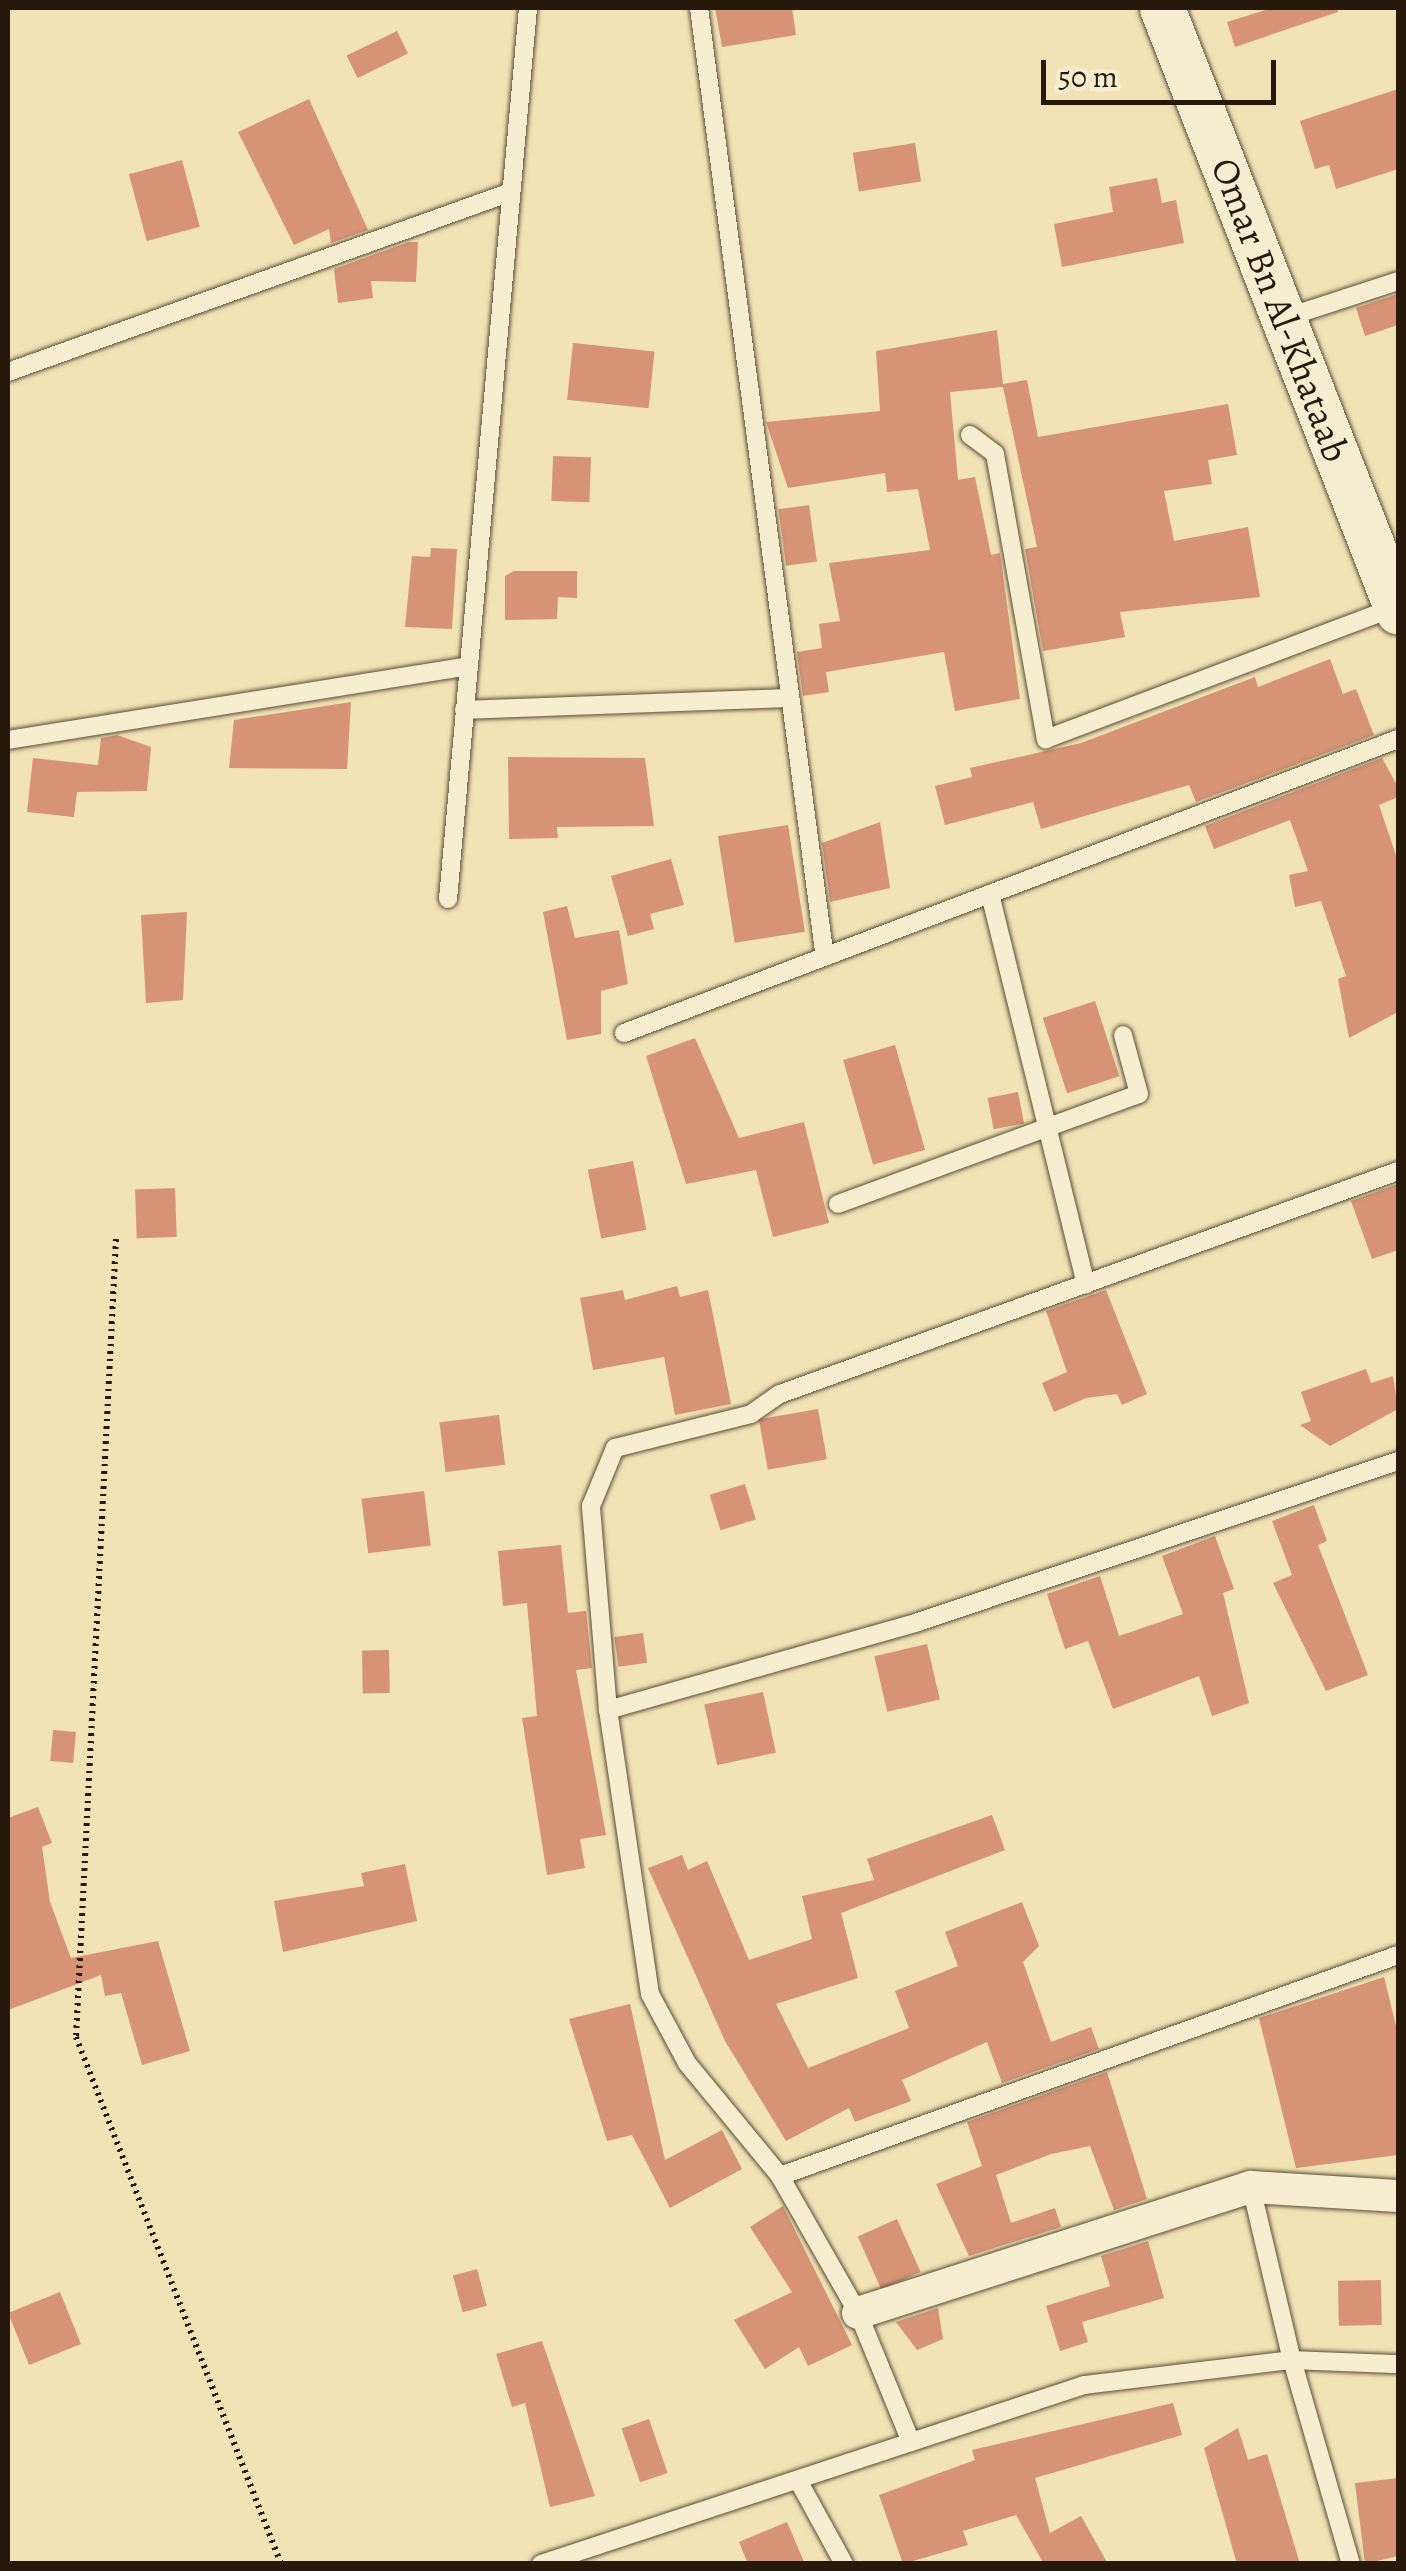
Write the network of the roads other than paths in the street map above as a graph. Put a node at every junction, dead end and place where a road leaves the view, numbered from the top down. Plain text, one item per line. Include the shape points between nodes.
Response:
1 (528, 8) edge
2 (699, 8) edge
3 (1162, 8) edge
4 (511, 192) junction
5 (1398, 281) edge
6 (1282, 318) junction
7 (8, 372) edge
8 (970, 435) dead end
9 (1398, 609) edge
10 (466, 667) junction
11 (786, 698) junction
12 (464, 710) junction
13 (1398, 739) edge
14 (8, 740) edge
15 (990, 894) junction
16 (448, 898) dead end
17 (824, 951) junction
18 (624, 1033) dead end
19 (1123, 1035) dead end
20 (1050, 1130) junction
21 (1398, 1171) edge
22 (838, 1204) dead end
23 (1086, 1284) junction
24 (1398, 1462) edge
25 (608, 1710) junction
26 (1398, 1955) edge
27 (780, 2176) junction
28 (1250, 2187) junction
29 (1398, 2196) edge
30 (858, 2313) junction
31 (1292, 2360) junction
32 (1398, 2364) edge
33 (910, 2442) junction
34 (799, 2482) junction
35 (541, 2564) edge
36 (844, 2564) edge
37 (1351, 2564) edge

1 - 4 lane
2 - 11 lane
3 - 6 main road, Omar Bn Al-Khataab
4 - 7 lane
4 - 10 lane
5 - 6 lane
6 - 9 main road, Omar Bn Al-Khataab
8 - 9 lane via 995,454 1046,739
10 - 12 lane
10 - 14 lane
11 - 12 lane
11 - 17 lane
12 - 16 lane
13 - 15 lane
15 - 17 lane
15 - 20 lane
17 - 18 lane
19 - 20 lane via 1139,1094
20 - 22 lane
20 - 23 lane
21 - 23 lane
23 - 25 lane via 780,1394 752,1414 616,1448 591,1506
24 - 25 lane via 918,1622
25 - 27 lane via 650,1994 687,2063
26 - 27 lane
27 - 30 lane
28 - 29 street
28 - 30 street
28 - 31 lane
30 - 33 lane
31 - 32 lane
31 - 33 lane via 1084,2386
31 - 37 lane
33 - 34 lane
34 - 35 lane
34 - 36 lane

